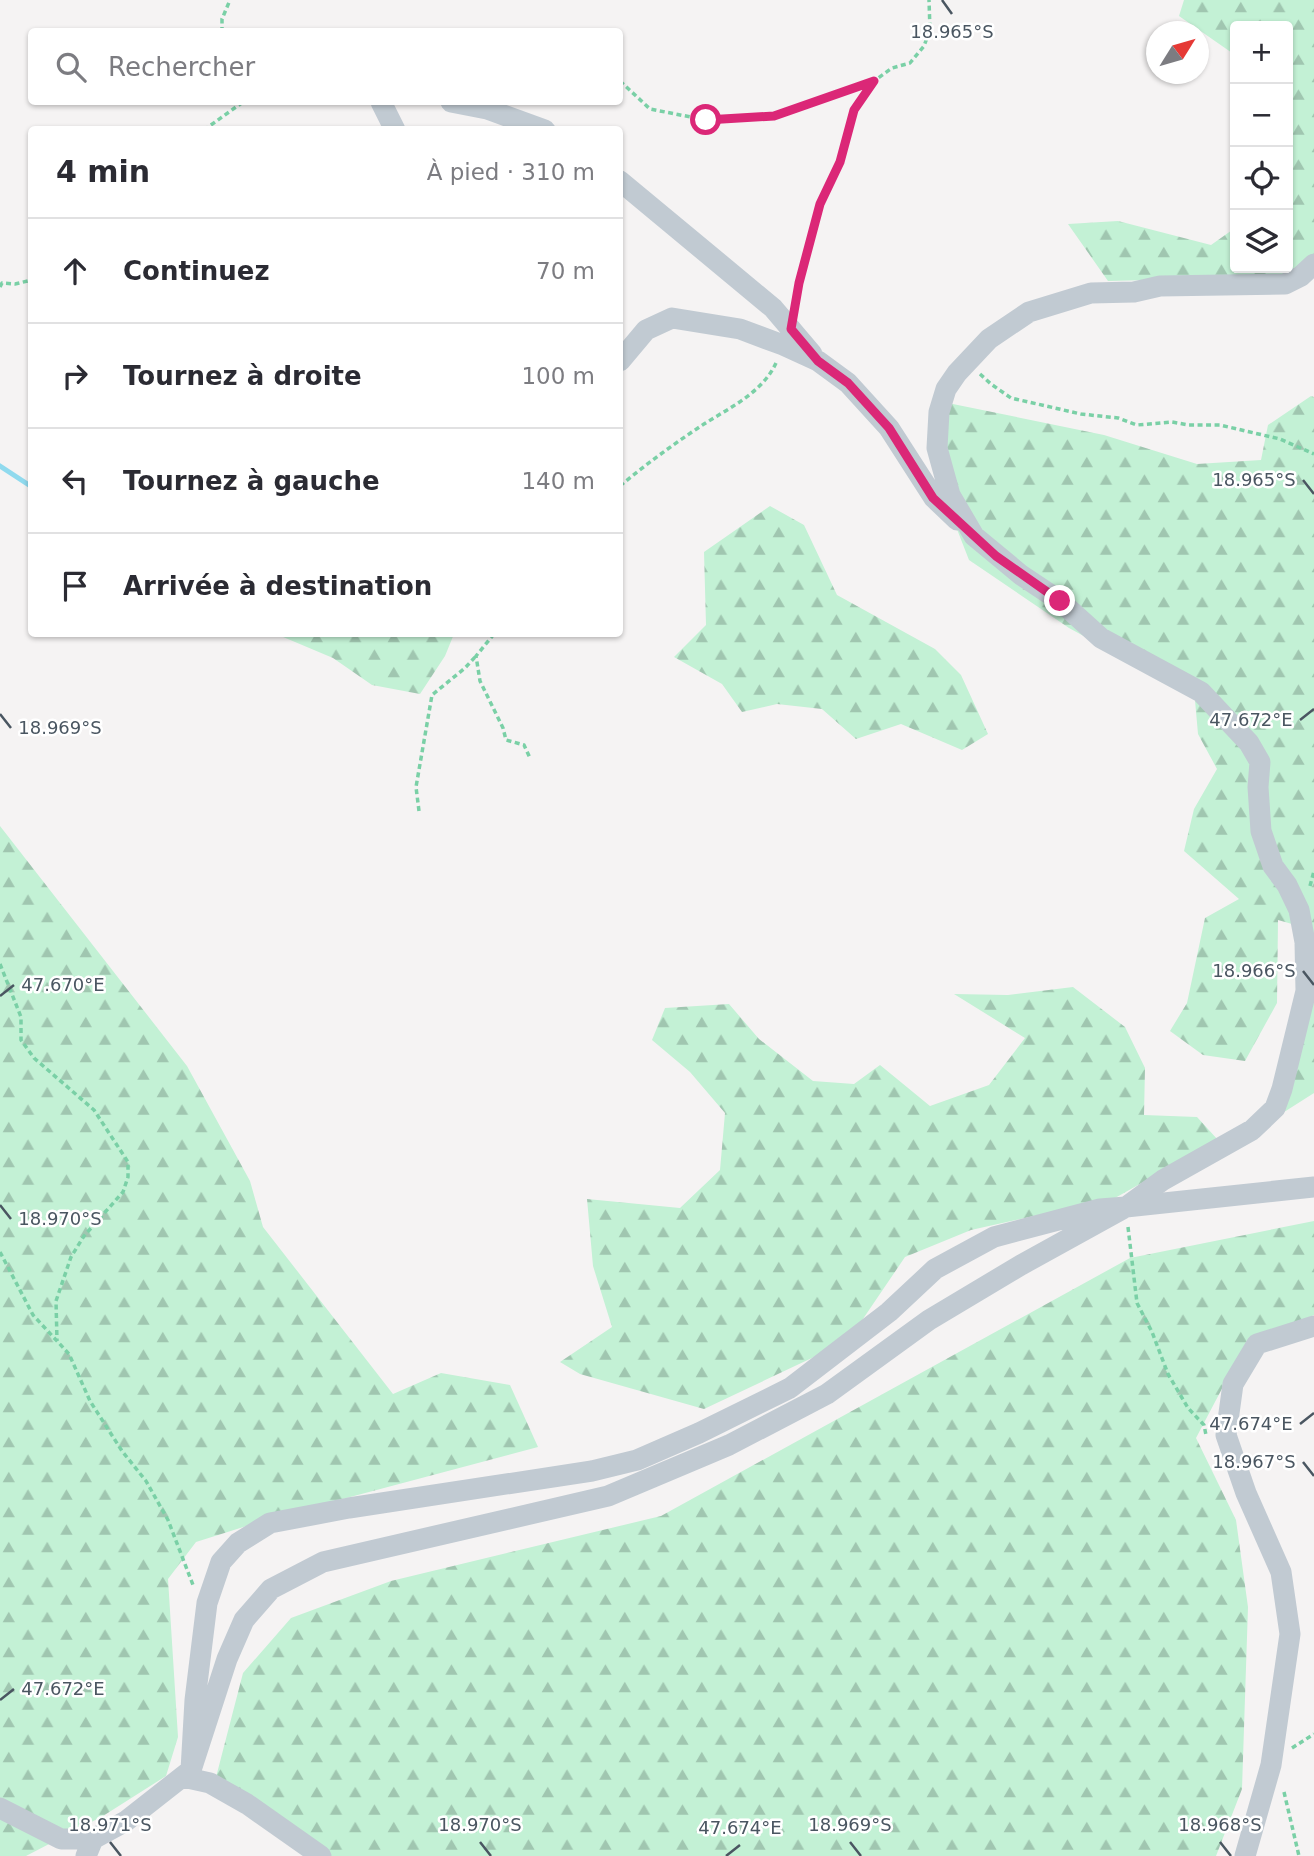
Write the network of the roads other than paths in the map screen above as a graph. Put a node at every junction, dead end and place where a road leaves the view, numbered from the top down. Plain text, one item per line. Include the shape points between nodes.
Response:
1 (383, 105) edge
2 (467, 105) edge
3 (393, 126) edge
4 (534, 126) edge
5 (623, 183) edge
6 (1314, 264) edge
7 (787, 337) junction
8 (623, 357) edge
9 (974, 536) junction
10 (1314, 1187) edge
11 (1126, 1207) junction
12 (1314, 1326) edge
13 (187, 1774) junction
14 (0, 1808) edge
15 (90, 1848) edge
16 (69, 1856) edge
17 (321, 1856) edge
18 (1245, 1856) edge

1 - 3 street
2 - 4 street
5 - 7 street via 773,308
6 - 9 street via 1285,284 1160,286 1091,293 1029,312 989,339 946,389 939,412 937,448 950,495
7 - 8 street via 672,318 646,330
7 - 9 street via 865,401 889,428 933,498
9 - 11 street via 1068,607 1101,638 1201,692 1248,743 1260,762 1259,814 1267,853 1299,910 1306,990 1275,1108 1252,1130 1163,1180
10 - 11 street
11 - 13 street via 929,1320 827,1394 729,1445 608,1496 323,1562 271,1589 244,1620
11 - 13 street via 1100,1209 994,1237 935,1269 879,1320 790,1388 637,1460 271,1523 238,1543 221,1562 207,1603
12 - 18 street via 1258,1344 1233,1384 1226,1435 1281,1572 1290,1634 1271,1765
13 - 15 street
13 - 17 street via 247,1804
14 - 15 street via 61,1839
15 - 16 street

